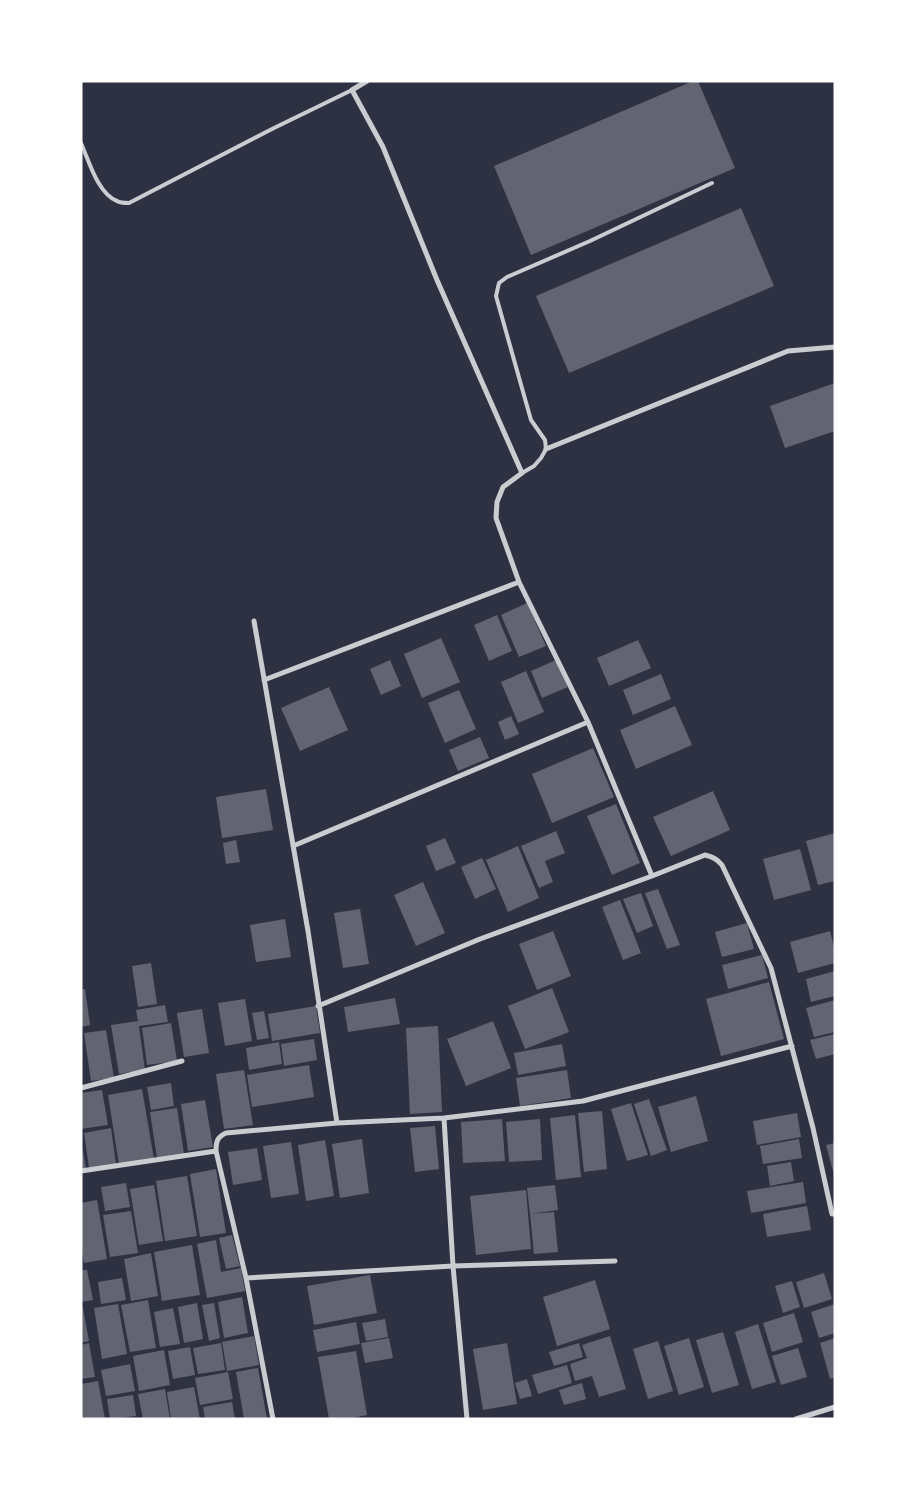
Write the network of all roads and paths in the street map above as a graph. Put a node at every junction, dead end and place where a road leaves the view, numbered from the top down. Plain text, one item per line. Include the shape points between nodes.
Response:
1 (367, 81) edge
2 (352, 90) junction
3 (81, 143) edge
4 (712, 183) dead end
5 (835, 347) edge
6 (546, 449) junction
7 (522, 473) junction
8 (518, 582) junction
9 (254, 620) dead end
10 (264, 680) junction
11 (588, 722) junction
12 (293, 846) junction
13 (652, 876) junction
14 (318, 1006) junction
15 (792, 1046) junction
16 (182, 1061) dead end
17 (81, 1088) edge
18 (444, 1118) junction
19 (337, 1123) junction
20 (216, 1151) junction
21 (81, 1171) edge
22 (835, 1214) edge
23 (615, 1261) dead end
24 (453, 1266) junction
25 (246, 1278) junction
26 (835, 1407) edge
27 (273, 1419) edge
28 (466, 1419) edge
29 (796, 1419) edge

1 - 2 street
2 - 3 lane via 129,203 118,202 101,188
2 - 7 street via 382,147
4 - 6 lane via 499,283 496,296 531,420 545,440
5 - 6 street via 788,351
6 - 7 lane via 534,466
7 - 8 street via 503,487 497,502 496,518
8 - 10 street
8 - 11 street
9 - 10 street
10 - 12 street
11 - 12 street
11 - 13 street
12 - 14 street
13 - 14 street via 480,940
13 - 15 street via 705,855 717,859 722,865 771,968
14 - 19 street
15 - 18 street via 584,1101
15 - 22 street via 832,1214
16 - 17 street
18 - 19 street
18 - 24 street
19 - 20 street via 226,1133 216,1142
20 - 21 street
20 - 25 street
23 - 24 street
24 - 25 street
24 - 28 street
25 - 27 street
26 - 29 street

